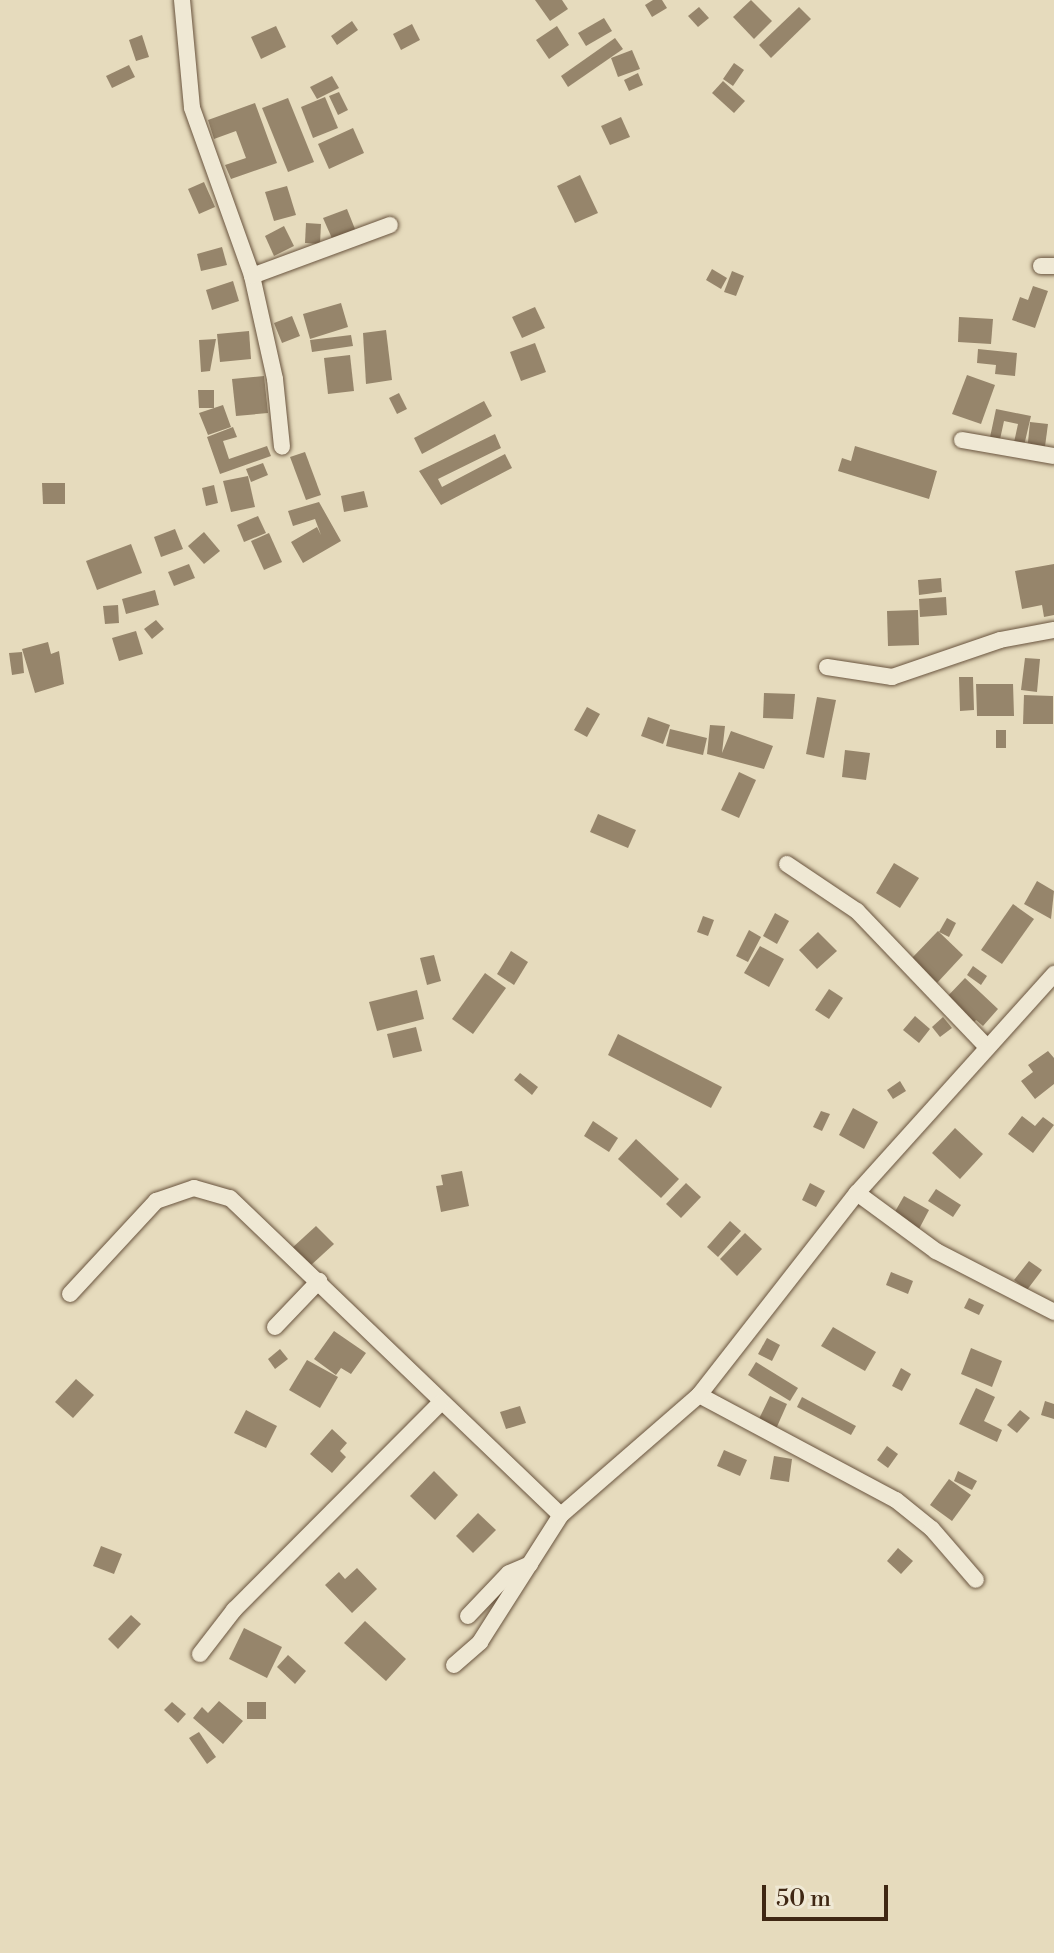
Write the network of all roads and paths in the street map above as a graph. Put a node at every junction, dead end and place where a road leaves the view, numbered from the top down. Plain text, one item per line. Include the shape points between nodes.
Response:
1 (182, 0) edge
2 (390, 225) dead end
3 (252, 276) junction
4 (962, 440) dead end
5 (282, 447) dead end
6 (1054, 456) edge
7 (1054, 630) edge
8 (827, 667) dead end
9 (787, 864) dead end
10 (1054, 974) edge
11 (987, 1047) junction
12 (857, 1193) junction
13 (319, 1281) junction
14 (70, 1294) dead end
15 (1054, 1312) edge
16 (275, 1327) dead end
17 (699, 1395) junction
18 (440, 1403) junction
19 (561, 1515) junction
20 (530, 1564) junction
21 (976, 1580) dead end
22 (468, 1616) dead end
23 (200, 1654) dead end
24 (454, 1665) dead end

1 - 3 street via 192,108
2 - 3 street
3 - 5 street via 275,379
4 - 6 street
7 - 8 street via 1000,640 892,677
9 - 11 street via 857,911
10 - 11 street
11 - 12 street
12 - 15 street via 936,1251
12 - 17 street
13 - 14 street via 230,1198 194,1188 156,1201
13 - 16 street
13 - 18 street
17 - 19 street
17 - 21 street via 896,1500 932,1529
18 - 19 street
18 - 23 street via 234,1610
19 - 20 street
20 - 22 street via 509,1573
20 - 24 street via 480,1642

